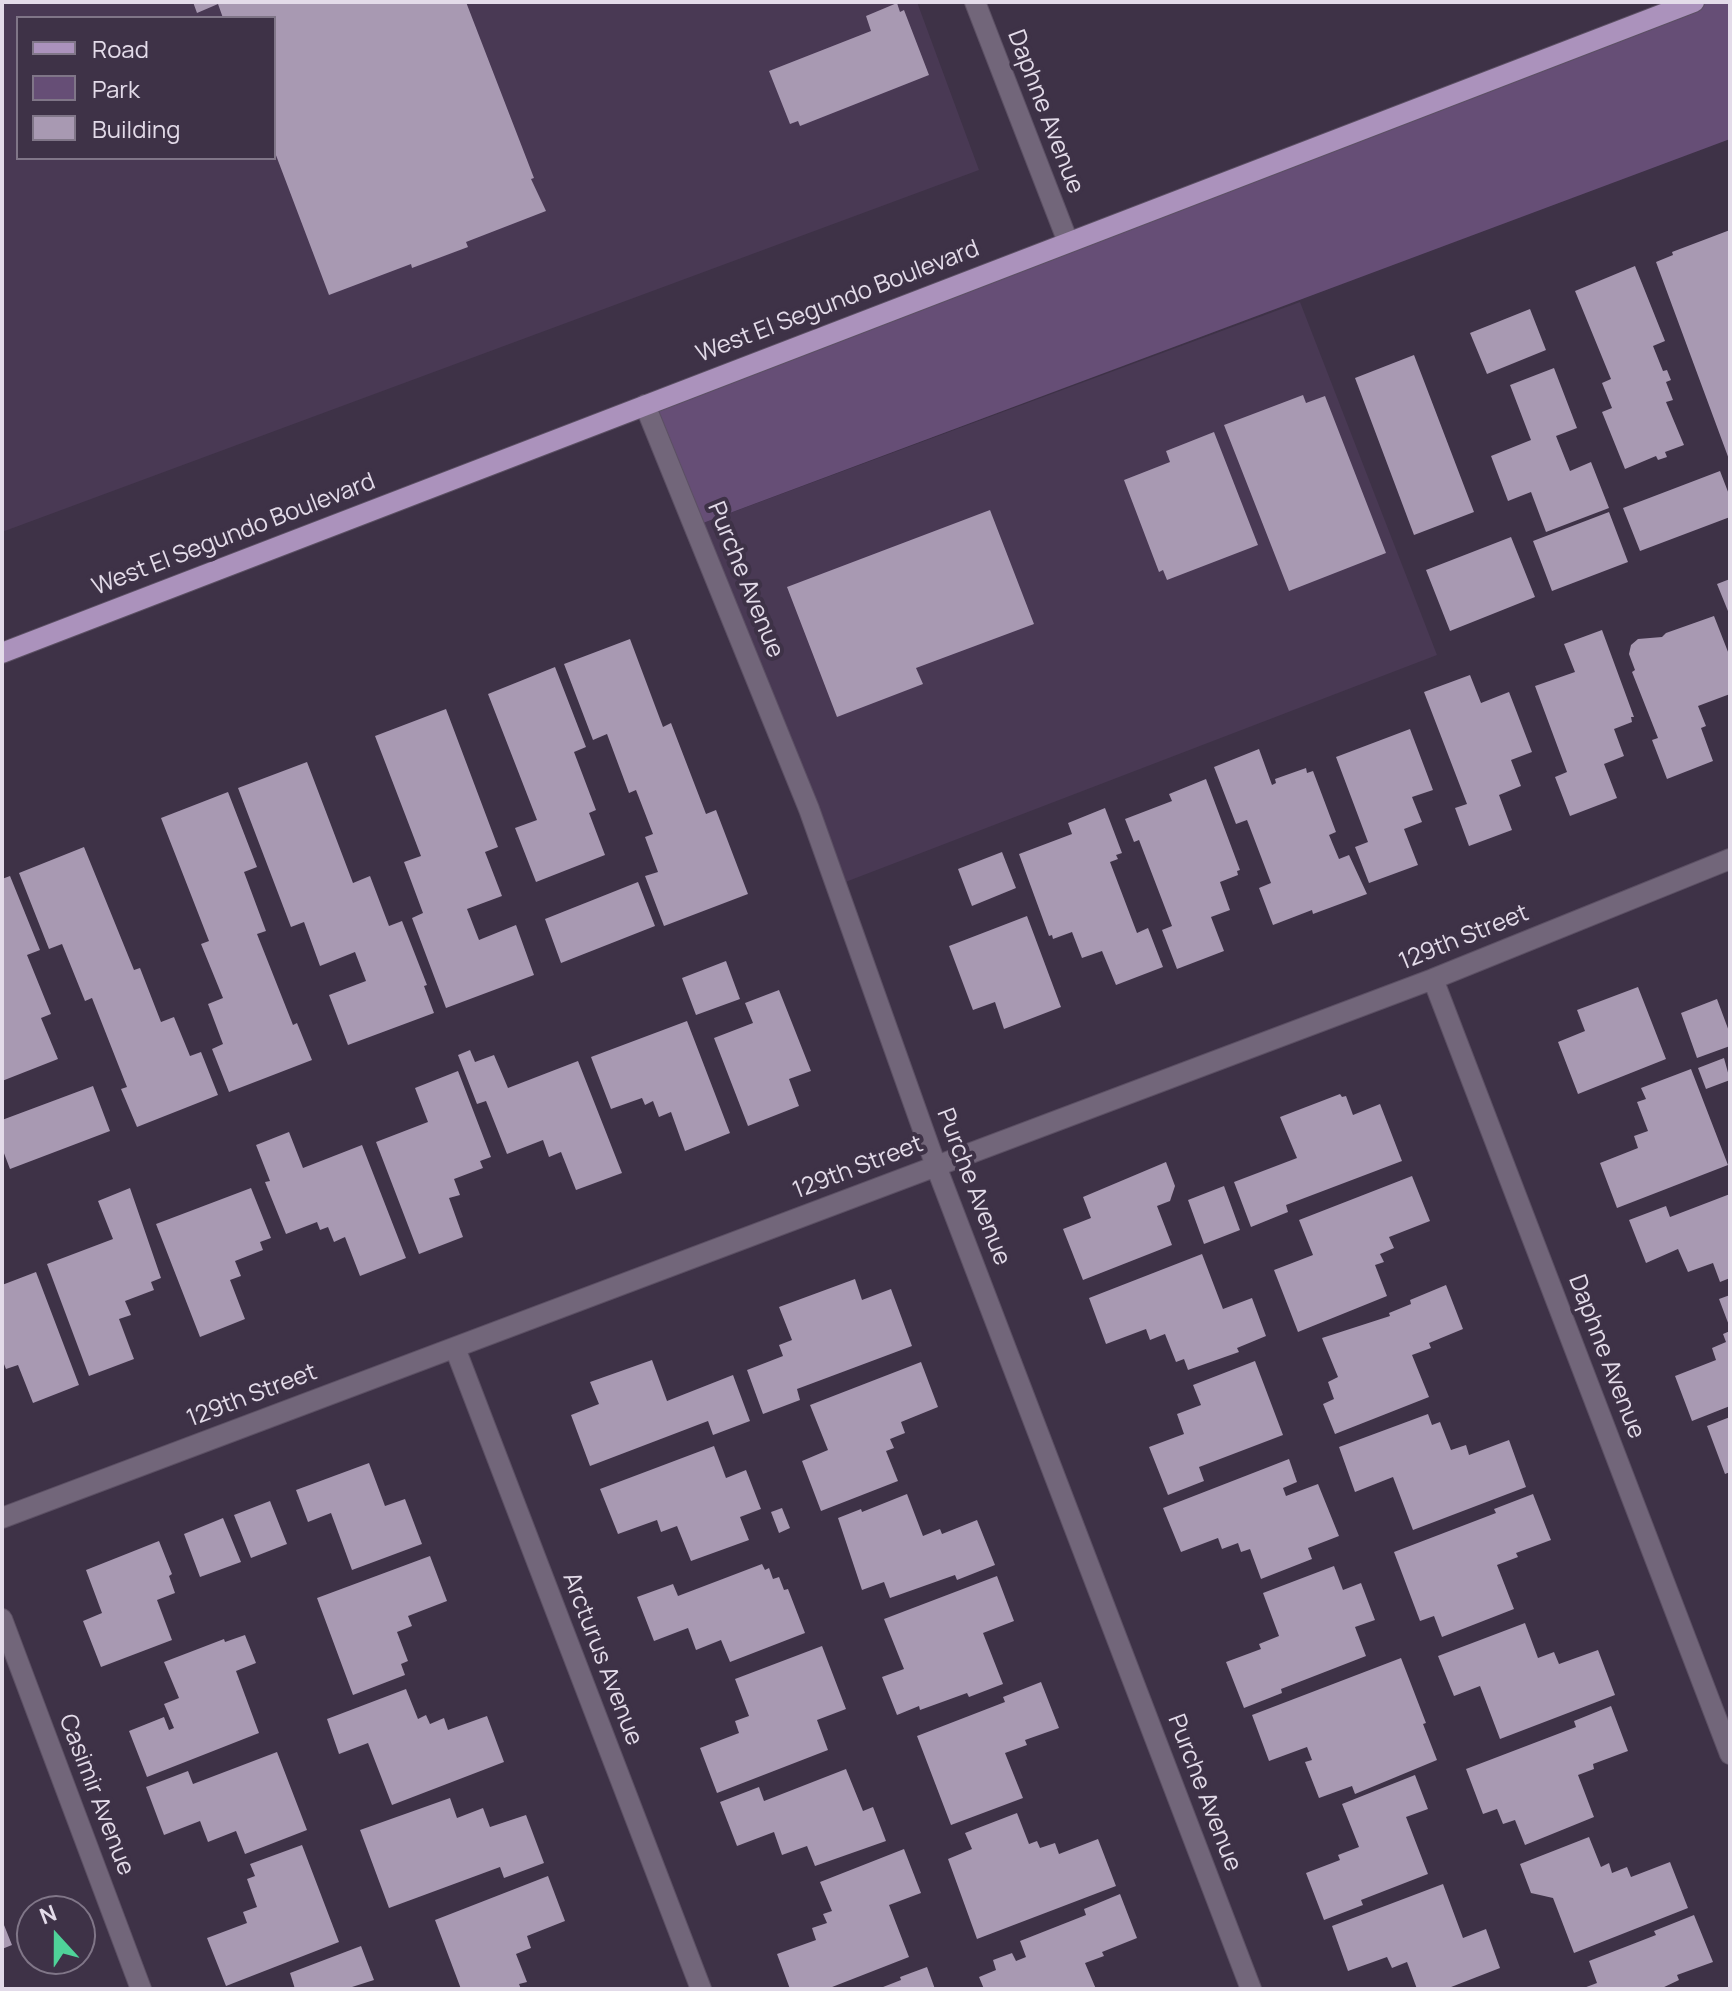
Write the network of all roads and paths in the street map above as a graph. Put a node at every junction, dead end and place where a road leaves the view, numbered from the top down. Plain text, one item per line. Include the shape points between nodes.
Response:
1 (975, 2) edge
2 (1694, 2) edge
3 (1068, 242) junction
4 (645, 405) junction
5 (2, 653) edge
6 (1730, 859) edge
7 (1433, 979) junction
8 (936, 1166) junction
9 (455, 1348) junction
10 (2, 1518) edge
11 (2, 1619) edge
12 (1730, 1754) edge
13 (141, 1989) edge
14 (701, 1989) edge
15 (1251, 1989) edge

1 - 3 street, Daphne Avenue
2 - 3 main road, West El Segundo Boulevard
3 - 4 main road, West El Segundo Boulevard
4 - 5 main road, West El Segundo Boulevard
4 - 8 street, Purche Avenue via 809,809
6 - 7 street, 129th Street
7 - 8 street, 129th Street
7 - 12 street, Daphne Avenue
8 - 9 street, 129th Street
8 - 15 street, Purche Avenue
9 - 10 street, 129th Street
9 - 14 street, Arcturus Avenue
11 - 13 street, Casimir Avenue

